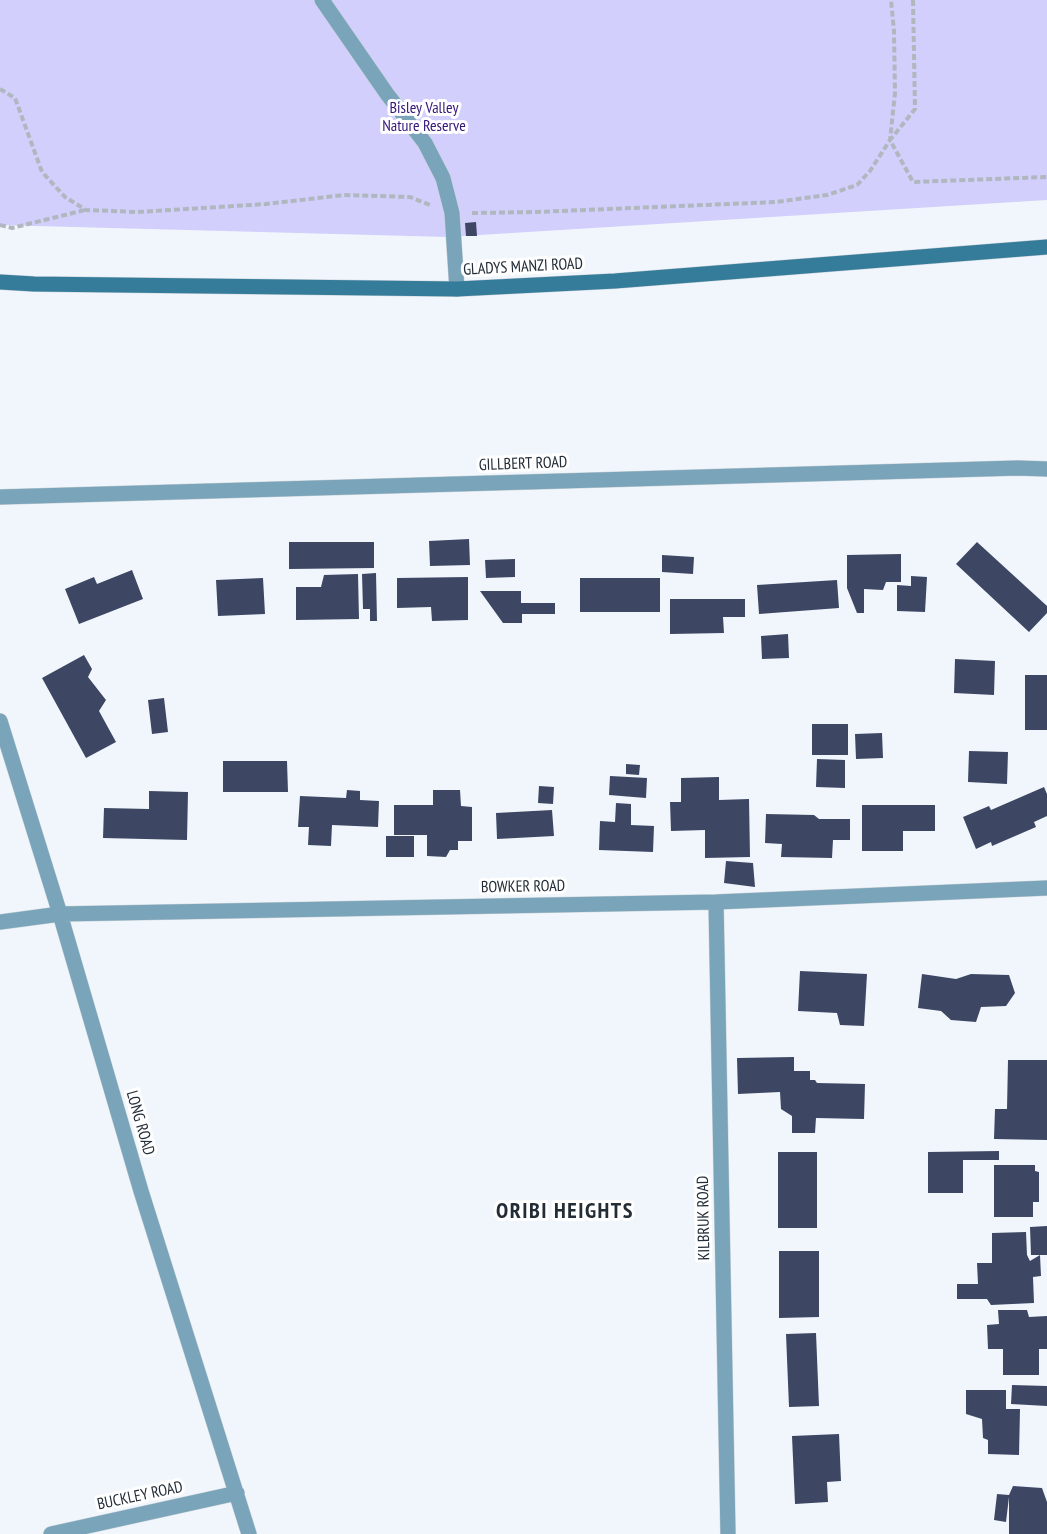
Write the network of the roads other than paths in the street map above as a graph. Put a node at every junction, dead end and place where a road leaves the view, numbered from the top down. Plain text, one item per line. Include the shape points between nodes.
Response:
1 (322, 0) edge
2 (1047, 247) edge
3 (0, 282) edge
4 (457, 289) junction
5 (1047, 469) edge
6 (0, 497) edge
7 (0, 721) edge
8 (1047, 888) edge
9 (716, 902) junction
10 (60, 914) junction
11 (0, 922) edge
12 (237, 1493) junction
13 (51, 1534) edge
14 (249, 1534) edge
15 (728, 1534) edge

1 - 4 street via 425,143 443,178 452,213
2 - 4 main road, GLADYS MANZI ROAD via 615,281
3 - 4 main road, GLADYS MANZI ROAD
5 - 6 street, GILLBERT ROAD
7 - 10 street, LONG ROAD
8 - 9 street, BOWKER ROAD
9 - 10 street, BOWKER ROAD
9 - 15 street, KILBRUK ROAD
10 - 11 street, BOWKER ROAD
10 - 12 street, LONG ROAD via 141,1191
12 - 13 street, BUCKLEY ROAD
12 - 14 street, LONG ROAD

